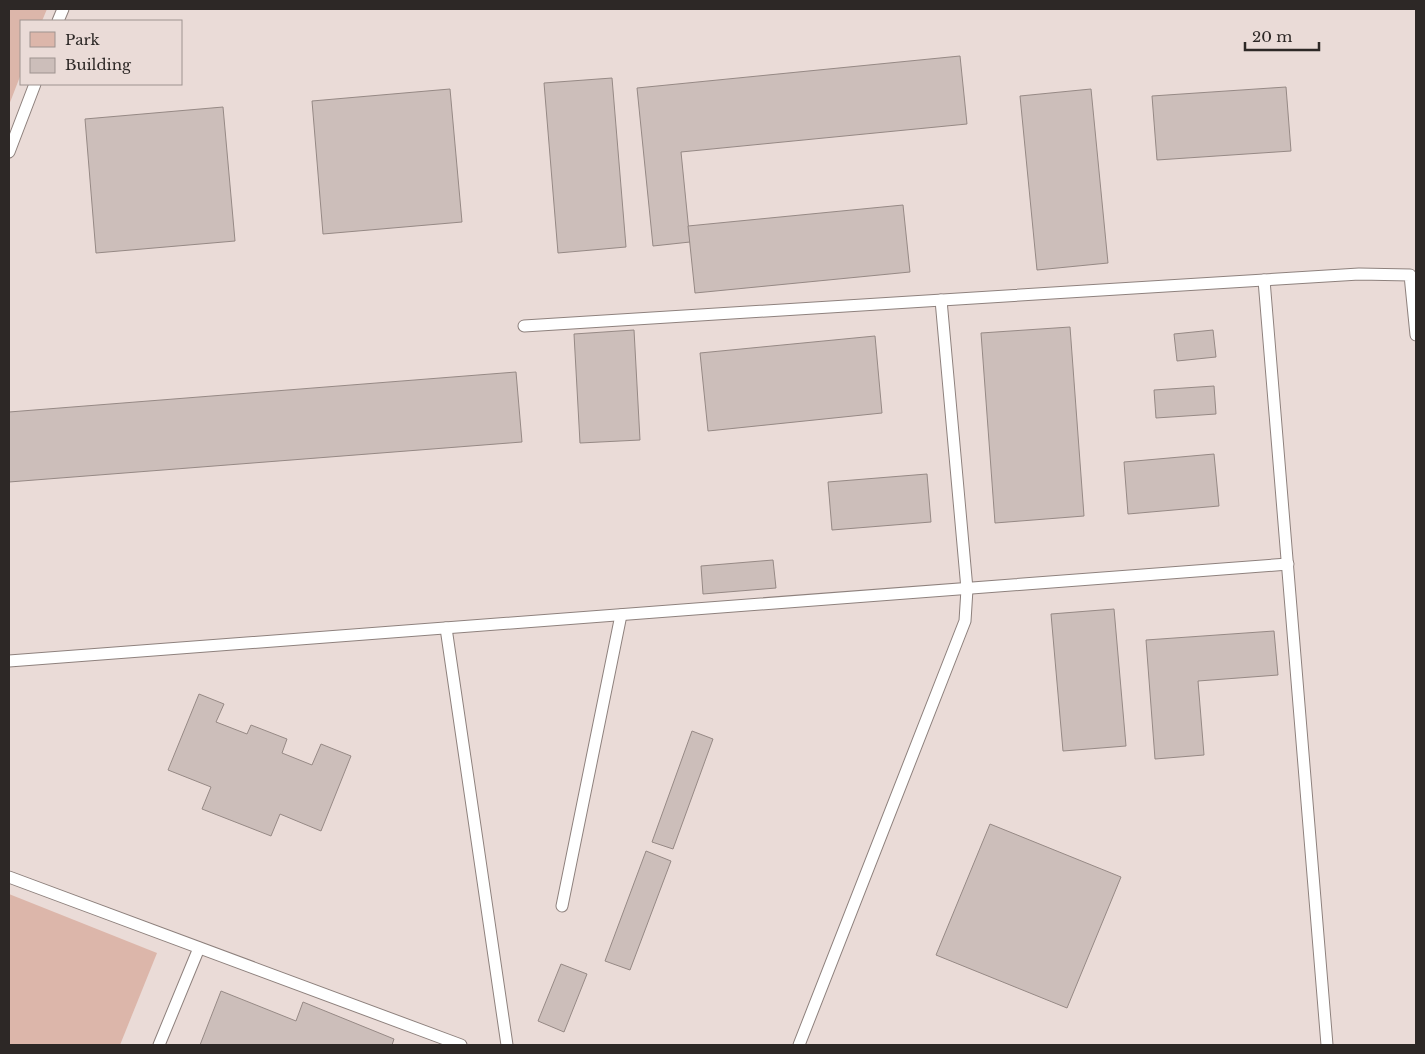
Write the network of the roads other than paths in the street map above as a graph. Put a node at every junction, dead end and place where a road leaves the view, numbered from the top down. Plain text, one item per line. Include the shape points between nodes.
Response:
1 (35, 85) edge
2 (9, 152) edge
3 (1264, 280) junction
4 (942, 300) junction
5 (524, 326) dead end
6 (1416, 335) edge
7 (1288, 564) junction
8 (968, 589) junction
9 (621, 615) junction
10 (446, 628) junction
11 (9, 661) edge
12 (9, 877) edge
13 (562, 906) dead end
14 (199, 948) junction
15 (159, 1045) edge
16 (461, 1045) edge
17 (507, 1045) edge
18 (800, 1045) edge
19 (1327, 1045) edge

1 - 2 lane
3 - 4 lane
3 - 6 lane via 1410,274
3 - 7 lane
4 - 5 lane
4 - 8 lane
7 - 8 lane
7 - 19 lane
8 - 9 lane
8 - 18 lane via 965,621
9 - 10 lane
9 - 13 lane
10 - 11 lane
10 - 17 lane
12 - 14 lane
14 - 15 lane
14 - 16 lane

